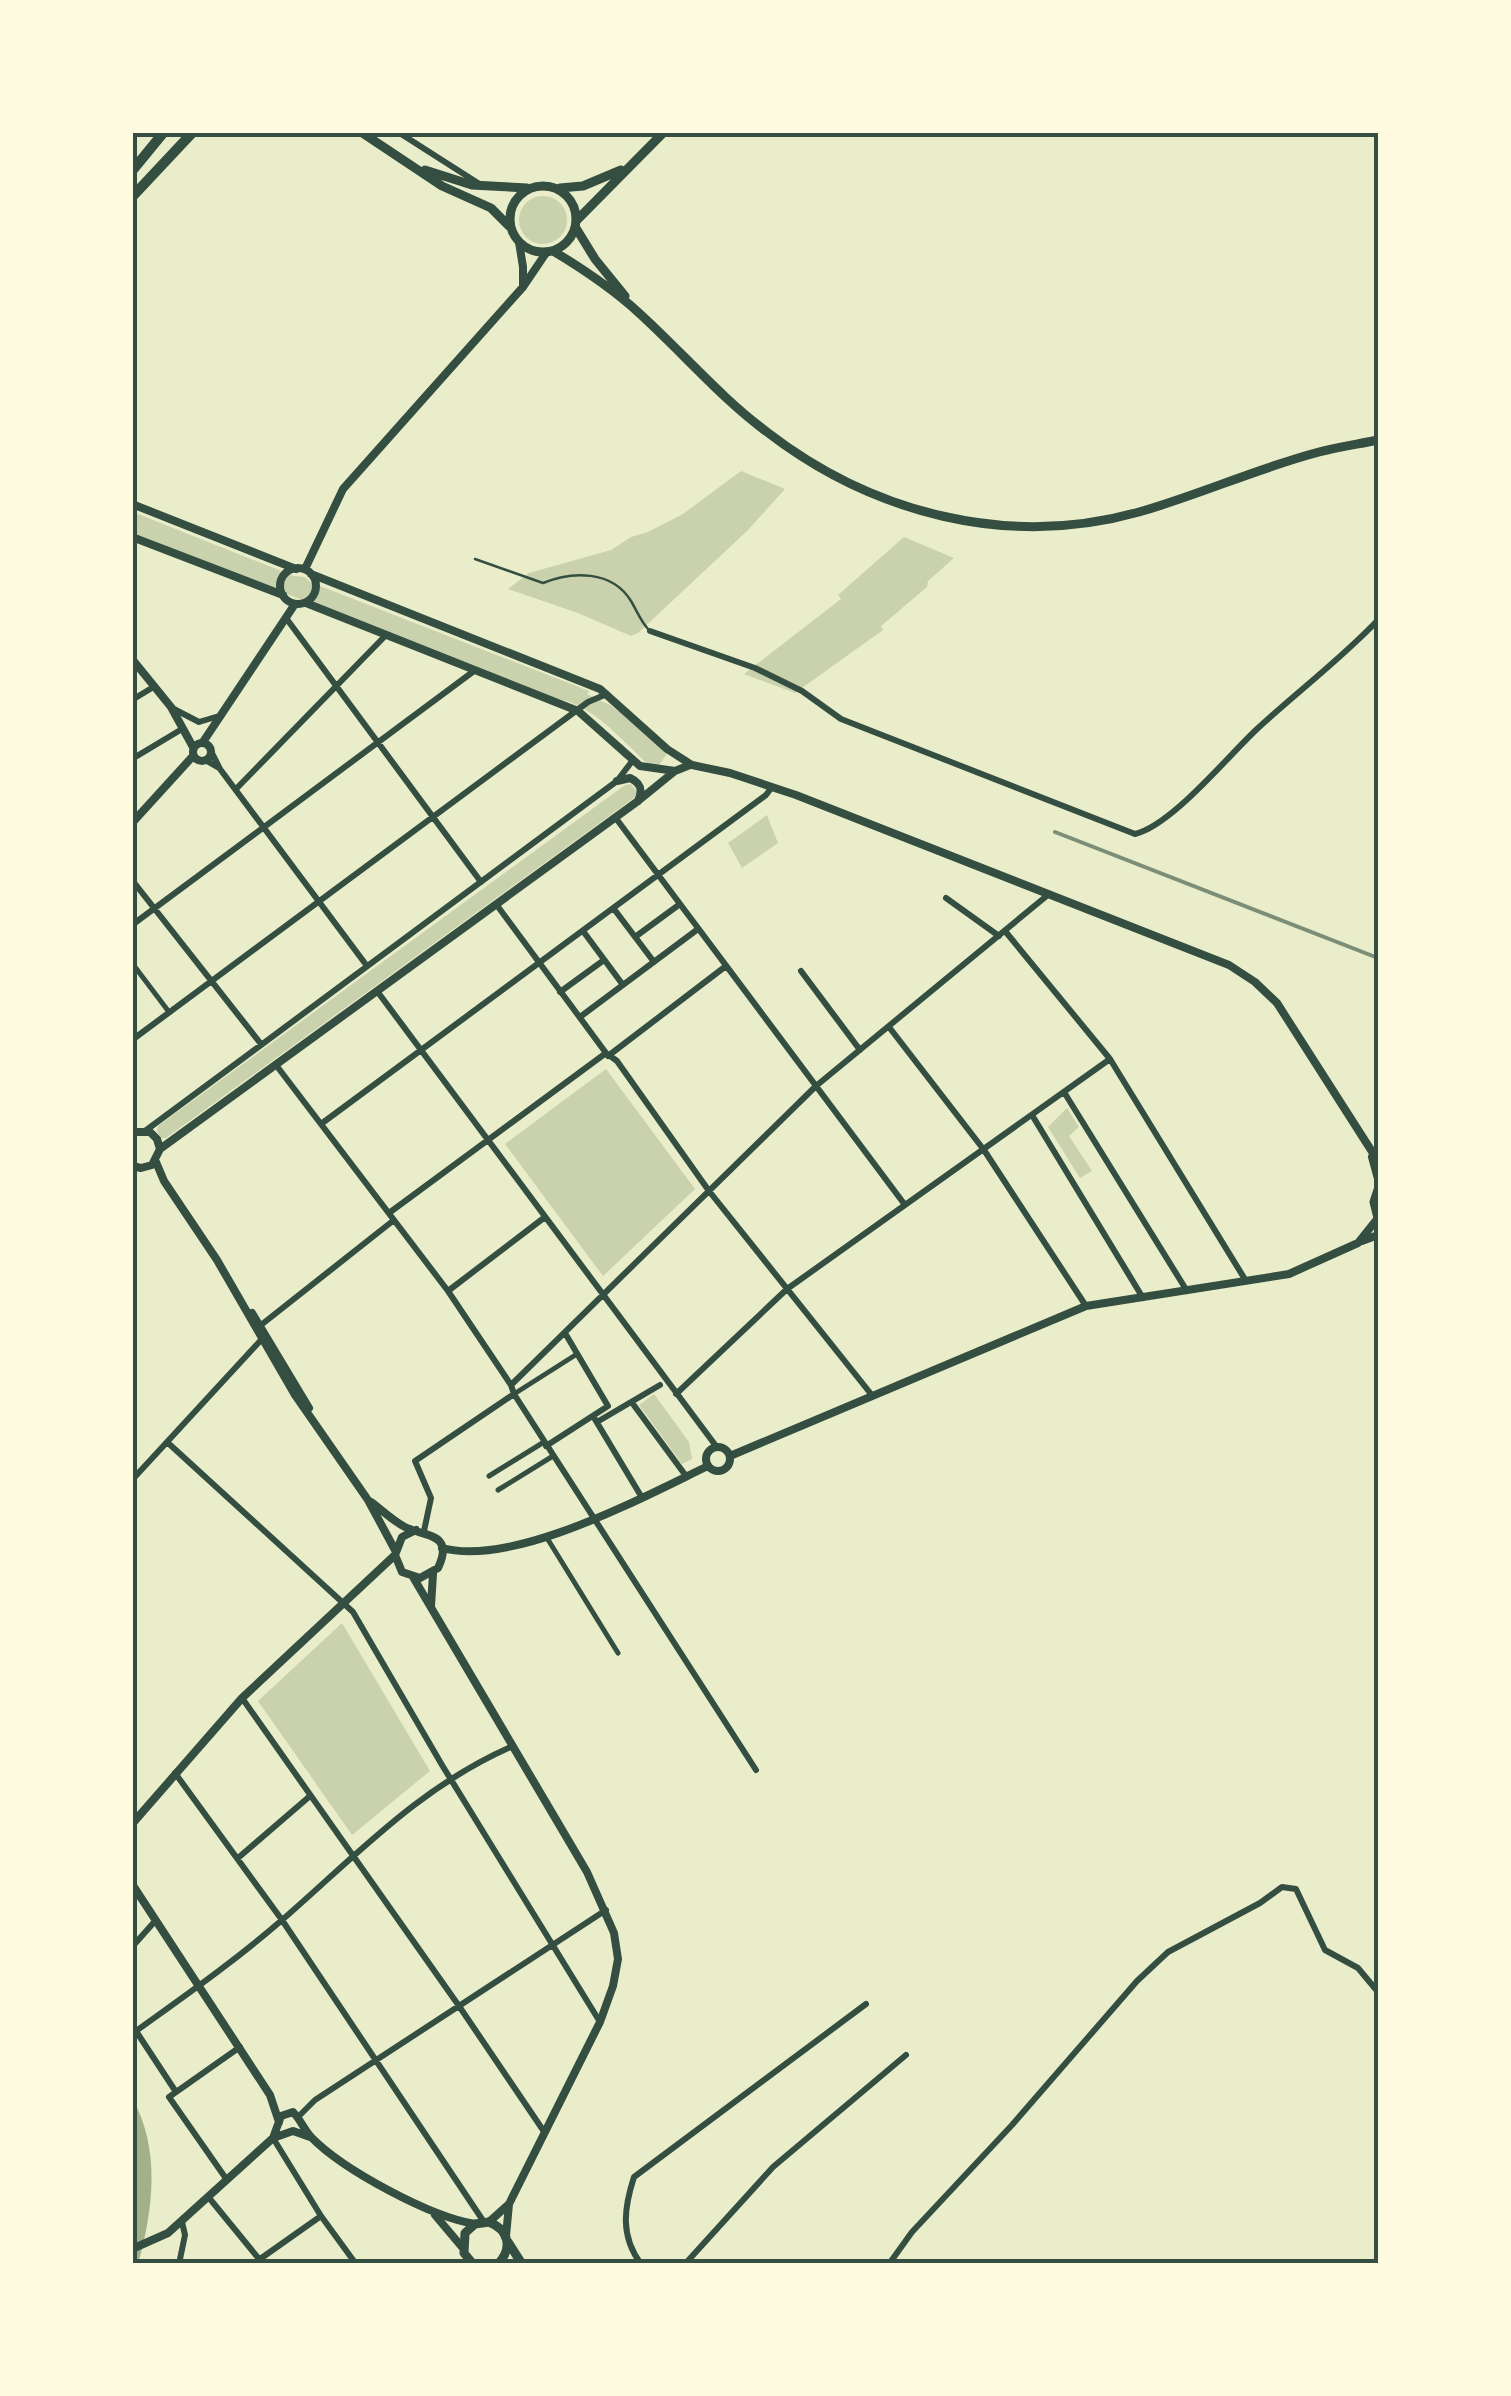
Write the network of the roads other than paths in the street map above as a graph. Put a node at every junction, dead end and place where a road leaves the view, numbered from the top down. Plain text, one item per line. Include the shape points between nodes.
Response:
1 (164, 132) edge
2 (193, 132) edge
3 (361, 132) edge
4 (398, 132) edge
5 (664, 132) edge
6 (413, 166) junction
7 (628, 166) junction
8 (132, 171) edge
9 (482, 186) junction
10 (548, 186) junction
11 (530, 188) junction
12 (132, 197) edge
13 (576, 224) junction
14 (512, 232) junction
15 (519, 242) junction
16 (549, 252) junction
17 (523, 287) junction
18 (636, 310) junction
19 (1378, 440) edge
20 (132, 504) edge
21 (132, 537) edge
22 (475, 559) dead end
23 (304, 571) junction
24 (288, 600) junction
25 (306, 603) junction
26 (286, 618) junction
27 (1378, 620) edge
28 (650, 632) joint
29 (386, 635) junction
30 (132, 659) edge
31 (474, 670) junction
32 (154, 686) junction
33 (338, 686) junction
34 (608, 694) junction
35 (132, 700) edge
36 (171, 707) junction
37 (578, 711) junction
38 (220, 715) junction
39 (181, 725) junction
40 (379, 742) junction
41 (668, 749) junction
42 (202, 751) junction
43 (132, 759) edge
44 (633, 760) junction
45 (692, 765) junction
46 (657, 771) junction
47 (675, 771) junction
48 (617, 782) junction
49 (772, 787) junction
50 (236, 790) junction
51 (638, 801) junction
52 (434, 818) junction
53 (616, 818) junction
54 (132, 823) edge
55 (263, 826) junction
56 (659, 876) junction
57 (132, 880) edge
58 (481, 882) junction
59 (1049, 894) junction
60 (946, 898) dead end
61 (318, 901) junction
62 (496, 904) junction
63 (680, 904) junction
64 (156, 907) junction
65 (614, 909) junction
66 (132, 925) edge
67 (698, 929) junction
68 (584, 932) junction
69 (1002, 933) junction
70 (635, 937) junction
71 (604, 960) junction
72 (654, 962) junction
73 (132, 963) edge
74 (540, 964) junction
75 (367, 966) junction
76 (726, 966) junction
77 (802, 970) dead end
78 (213, 980) junction
79 (623, 985) junction
80 (377, 992) junction
81 (560, 992) junction
82 (170, 1012) junction
83 (580, 1018) junction
84 (889, 1027) junction
85 (132, 1040) edge
86 (261, 1044) junction
87 (860, 1050) junction
88 (421, 1051) junction
89 (607, 1054) junction
90 (1110, 1058) junction
91 (276, 1065) junction
92 (816, 1086) junction
93 (1064, 1092) junction
94 (1032, 1115) junction
95 (321, 1124) junction
96 (145, 1130) junction
97 (133, 1132) edge
98 (488, 1140) junction
99 (160, 1149) junction
100 (984, 1150) junction
101 (1371, 1153) junction
102 (1378, 1161) edge
103 (156, 1162) junction
104 (138, 1169) edge
105 (1378, 1179) edge
106 (164, 1181) junction
107 (1378, 1190) edge
108 (709, 1191) junction
109 (905, 1206) junction
110 (391, 1216) junction
111 (545, 1218) junction
112 (1378, 1218) edge
113 (1378, 1235) edge
114 (1358, 1243) junction
115 (1246, 1281) junction
116 (787, 1289) junction
117 (1186, 1290) junction
118 (448, 1291) junction
119 (602, 1295) junction
120 (240, 1298) junction
121 (1144, 1298) junction
122 (1086, 1306) junction
123 (261, 1325) junction
124 (565, 1333) junction
125 (262, 1340) junction
126 (578, 1354) junction
127 (664, 1383) junction
128 (511, 1385) junction
129 (514, 1394) junction
130 (676, 1394) junction
131 (872, 1394) junction
132 (633, 1404) junction
133 (595, 1419) junction
134 (314, 1421) junction
135 (167, 1442) junction
136 (545, 1444) junction
137 (716, 1446) junction
138 (553, 1456) junction
139 (730, 1456) junction
140 (708, 1466) junction
141 (489, 1476) dead end
142 (686, 1476) junction
143 (132, 1480) edge
144 (498, 1490) dead end
145 (641, 1496) junction
146 (368, 1500) junction
147 (592, 1519) junction
148 (420, 1530) junction
149 (546, 1536) junction
150 (442, 1548) junction
151 (395, 1552) junction
152 (463, 1554) junction
153 (442, 1562) junction
154 (399, 1567) junction
155 (378, 1570) junction
156 (433, 1574) junction
157 (413, 1578) junction
158 (342, 1602) junction
159 (431, 1606) junction
160 (618, 1653) dead end
161 (242, 1698) junction
162 (513, 1746) junction
163 (756, 1770) dead end
164 (175, 1774) junction
165 (449, 1777) junction
166 (310, 1796) junction
167 (132, 1824) edge
168 (352, 1854) junction
169 (238, 1858) junction
170 (132, 1884) edge
171 (606, 1910) junction
172 (157, 1919) junction
173 (282, 1920) junction
174 (552, 1944) junction
175 (132, 1946) edge
176 (200, 1988) junction
177 (1378, 1992) edge
178 (866, 2004) dead end
179 (459, 2006) junction
180 (600, 2022) junction
181 (240, 2047) junction
182 (906, 2055) dead end
183 (377, 2060) junction
184 (176, 2092) junction
185 (270, 2094) junction
186 (296, 2116) junction
187 (280, 2123) junction
188 (291, 2131) junction
189 (544, 2133) junction
190 (273, 2138) junction
191 (312, 2138) junction
192 (227, 2180) junction
193 (210, 2198) junction
194 (509, 2204) junction
195 (432, 2212) junction
196 (322, 2216) junction
197 (182, 2222) junction
198 (483, 2222) junction
199 (507, 2239) junction
200 (462, 2247) junction
201 (132, 2249) edge
202 (256, 2261) edge
203 (468, 2262) edge
204 (178, 2264) edge
205 (356, 2264) edge
206 (498, 2264) edge
207 (522, 2264) edge
208 (641, 2264) edge
209 (685, 2264) edge
210 (889, 2264) edge

1 - 8 main road
2 - 12 main road
3 - 6 main road
4 - 9 street
5 - 7 main road
6 - 9 main road
6 - 14 main road via 491,208
7 - 10 main road via 583,186
7 - 13 main road
9 - 11 main road
10 - 11 main road
10 - 13 main road via 566,194
11 - 14 main road via 514,202
13 - 16 main road via 571,238
13 - 18 main road
14 - 15 main road
15 - 16 main road
15 - 17 street
16 - 17 street
16 - 18 main road
17 - 23 street via 343,489
18 - 19 main road via 803,460 900,506 958,520 1040,527 1105,519
20 - 23 street
21 - 24 street
22 - 28 lane via 543,583 562,575 598,577 617,585
23 - 24 street via 287,573 282,581
23 - 25 street via 316,589
23 - 34 street
24 - 25 street
24 - 26 street
25 - 29 street
26 - 33 street
26 - 38 street
27 - 28 street via 1168,816 1135,834 841,719 755,668
29 - 31 street
29 - 33 street
30 - 32 street
31 - 37 street
31 - 40 street
32 - 35 street
32 - 36 street
33 - 40 street
33 - 50 street
34 - 37 street
34 - 41 street
36 - 38 street via 199,722
36 - 39 street
37 - 44 street
37 - 52 street
38 - 42 street
39 - 42 street
39 - 43 street
40 - 52 street
40 - 55 street
41 - 45 street
41 - 46 street
42 - 50 street
42 - 54 street
44 - 46 street
44 - 48 street
45 - 47 street
45 - 49 street
46 - 47 street
47 - 51 street
48 - 51 street via 630,778 642,790
48 - 58 street
49 - 56 street
49 - 59 street
50 - 55 street
51 - 53 street
52 - 58 street
52 - 61 street
53 - 56 street
53 - 62 street
55 - 61 street
55 - 64 street
56 - 63 street
56 - 65 street
57 - 64 street
58 - 75 street
59 - 69 street
59 - 101 street via 1229,965 1255,982 1277,1003
60 - 69 street
61 - 75 street
61 - 78 street
62 - 74 street
62 - 80 street
63 - 67 street
63 - 70 street
64 - 66 street
64 - 78 street
65 - 68 street
65 - 70 street
67 - 72 street
67 - 76 street
68 - 71 street
68 - 74 street
69 - 84 street
69 - 90 street
70 - 72 street
71 - 79 street
71 - 81 street
72 - 79 street
73 - 82 street
74 - 81 street
74 - 88 street
75 - 86 street
76 - 89 street
76 - 92 street
77 - 87 street
78 - 82 street
78 - 86 street
79 - 83 street
80 - 88 street
80 - 91 street
81 - 83 street
82 - 85 street
83 - 89 street
84 - 87 street
84 - 100 street
86 - 96 street
87 - 92 street
88 - 95 street
88 - 98 street
89 - 98 street
89 - 108 street
90 - 93 street
90 - 115 street
91 - 95 street
91 - 99 street
92 - 108 street
92 - 109 street
93 - 94 street
93 - 117 street
94 - 100 street
94 - 121 street
95 - 110 street
96 - 97 street
96 - 99 street
98 - 110 street
98 - 111 street
99 - 103 street
100 - 109 street
100 - 122 street
101 - 102 street
101 - 105 street
103 - 104 street
103 - 106 street
104 - 106 street
106 - 120 street
107 - 112 main road
108 - 116 street
108 - 119 street
109 - 116 street
110 - 118 street
110 - 123 street
111 - 118 street
111 - 119 street
112 - 114 street
113 - 114 street
114 - 115 street via 1289,1274
115 - 117 street
116 - 130 street
116 - 131 street
117 - 121 street
118 - 128 street
119 - 124 street
119 - 127 street
120 - 123 street
120 - 125 street
121 - 122 street
122 - 131 street
123 - 134 street
124 - 126 street
124 - 128 street
125 - 134 street
125 - 135 street
126 - 129 street
126 - 133 street via 608,1406
127 - 130 street
127 - 132 street
128 - 129 street
129 - 136 street
129 - 148 street via 415,1461 431,1498
130 - 137 street
131 - 139 street
132 - 133 street
132 - 142 street
133 - 136 street
133 - 145 street
134 - 146 street
135 - 143 street
135 - 158 street
136 - 138 street
136 - 141 street
137 - 139 street
137 - 140 street via 706,1454
138 - 144 street
138 - 147 street
139 - 140 street via 720,1471
140 - 142 street
142 - 145 street
145 - 147 street
146 - 148 street
146 - 151 street
147 - 149 street
147 - 163 street
148 - 150 street
148 - 151 street via 402,1537
149 - 152 street
149 - 160 street
150 - 152 street
150 - 153 street
151 - 154 street
151 - 155 street
152 - 153 street
153 - 156 street
154 - 155 street
154 - 157 street
155 - 158 street
156 - 157 street
156 - 159 street
157 - 159 street
158 - 161 street
158 - 165 street via 354,1612
159 - 162 street
161 - 164 street
161 - 166 street
162 - 165 street
162 - 171 street
164 - 167 street
164 - 169 street
165 - 168 street
165 - 174 street
166 - 168 street
166 - 169 street
168 - 173 street
168 - 179 street
169 - 173 street
170 - 172 street
171 - 174 street
171 - 180 street via 618,1959
172 - 175 street
172 - 176 street
173 - 176 street
173 - 183 street
174 - 179 street
174 - 180 street
176 - 181 street
176 - 184 street via 136,2031
177 - 210 street via 1358,1968 1325,1950 1296,1888 1282,1886 1168,1952 1137,1981
178 - 208 street via 634,2177 624,2209 629,2248
179 - 183 street
179 - 189 street
180 - 189 street
181 - 184 street
181 - 185 street
182 - 209 street via 773,2168
183 - 186 street
183 - 198 street
184 - 192 street via 170,2097
185 - 186 street
185 - 187 street
186 - 187 street via 283,2114
186 - 188 street
186 - 191 street
187 - 188 street
187 - 190 street
188 - 190 street
188 - 191 street
189 - 194 street
190 - 192 street
190 - 196 street
191 - 195 street
192 - 193 street
193 - 197 street
193 - 202 street
194 - 198 street
194 - 199 street
195 - 198 street
195 - 200 street
196 - 202 street
196 - 205 street
197 - 201 street
197 - 204 street
198 - 199 main road
198 - 200 main road via 465,2234
199 - 206 main road
199 - 207 main road
200 - 203 main road

